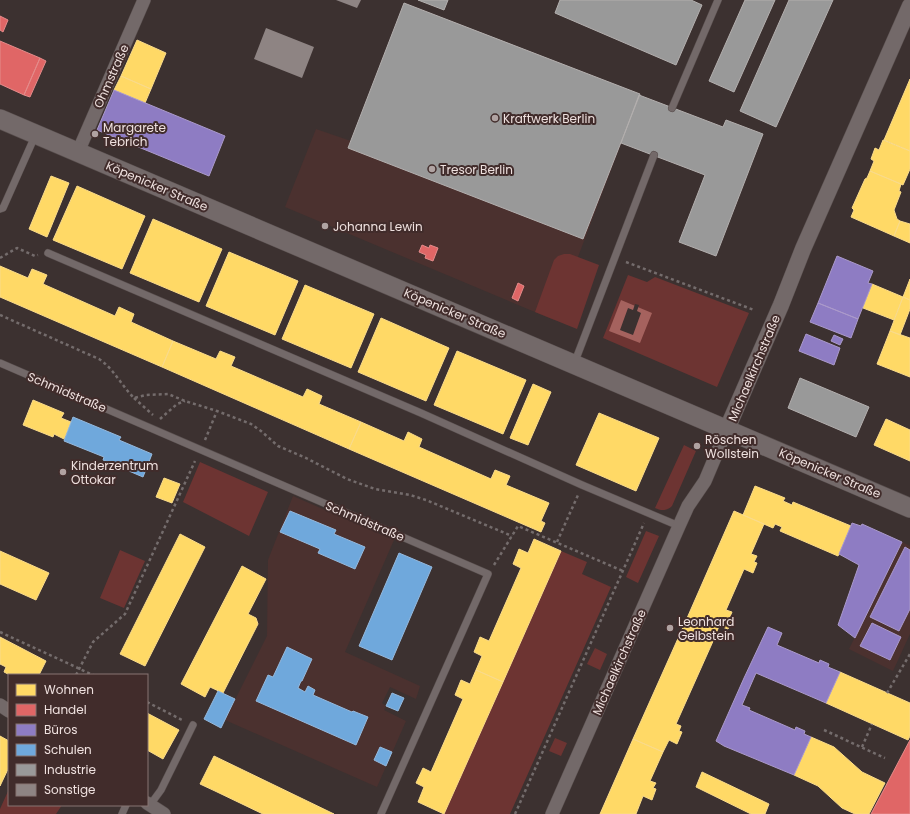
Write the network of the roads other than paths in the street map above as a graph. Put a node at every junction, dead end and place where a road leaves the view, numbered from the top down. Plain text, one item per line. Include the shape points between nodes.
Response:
1 (144, 0) edge
2 (718, 0) edge
3 (910, 6) edge
4 (672, 108) dead end
5 (0, 119) edge
6 (36, 134) junction
7 (78, 152) junction
8 (654, 155) dead end
9 (0, 209) edge
10 (48, 253) road end
11 (0, 363) edge
12 (574, 364) junction
13 (727, 430) junction
14 (910, 508) edge
15 (679, 526) junction
16 (193, 725) road end
17 (149, 804) edge
18 (164, 814) edge
19 (381, 814) edge
20 (552, 814) edge

1 - 7 street, Ohmstraße
2 - 4 lane
3 - 13 street, Michaelkirchstraße
5 - 6 main road, Köpenicker Straße
6 - 7 main road, Köpenicker Straße
6 - 9 lane via 3,208
7 - 12 main road, Köpenicker Straße
8 - 12 lane
10 - 15 lane
11 - 19 lane, Schmidstraße via 488,574
12 - 13 main road, Köpenicker Straße
13 - 14 main road, Köpenicker Straße
13 - 15 street, Michaelkirchstraße via 705,481 688,506
15 - 20 street, Michaelkirchstraße
16 - 17 lane via 160,790
17 - 18 street

